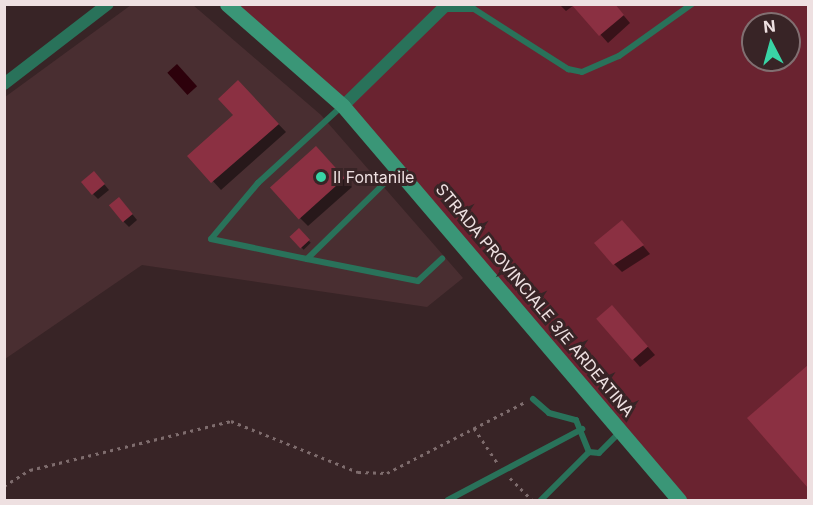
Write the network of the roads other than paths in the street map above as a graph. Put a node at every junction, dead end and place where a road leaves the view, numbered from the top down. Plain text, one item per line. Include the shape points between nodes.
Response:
1 (108, 4) edge
2 (227, 4) edge
3 (692, 4) edge
4 (443, 8) edge
5 (4, 84) edge
6 (343, 106) junction
7 (399, 169) junction
8 (307, 259) junction
9 (442, 259) dead end
10 (533, 399) road end
11 (582, 429) junction
12 (621, 431) junction
13 (589, 453) junction
14 (448, 501) edge
15 (541, 501) edge
16 (679, 501) edge

1 - 5 street
2 - 6 main road, STRADA PROVINCIALE 3/E ARDEATINA
3 - 4 lane via 619,56 582,72 568,69 474,9
4 - 6 street
6 - 7 main road, STRADA PROVINCIALE 3/E ARDEATINA
6 - 8 lane via 210,234 211,239
7 - 8 lane
7 - 12 main road, STRADA PROVINCIALE 3/E ARDEATINA
8 - 9 lane via 418,281
10 - 11 lane via 549,413 576,420
11 - 13 lane
11 - 14 lane
12 - 13 lane via 599,453
12 - 16 main road, STRADA PROVINCIALE 3/E ARDEATINA
13 - 15 lane

